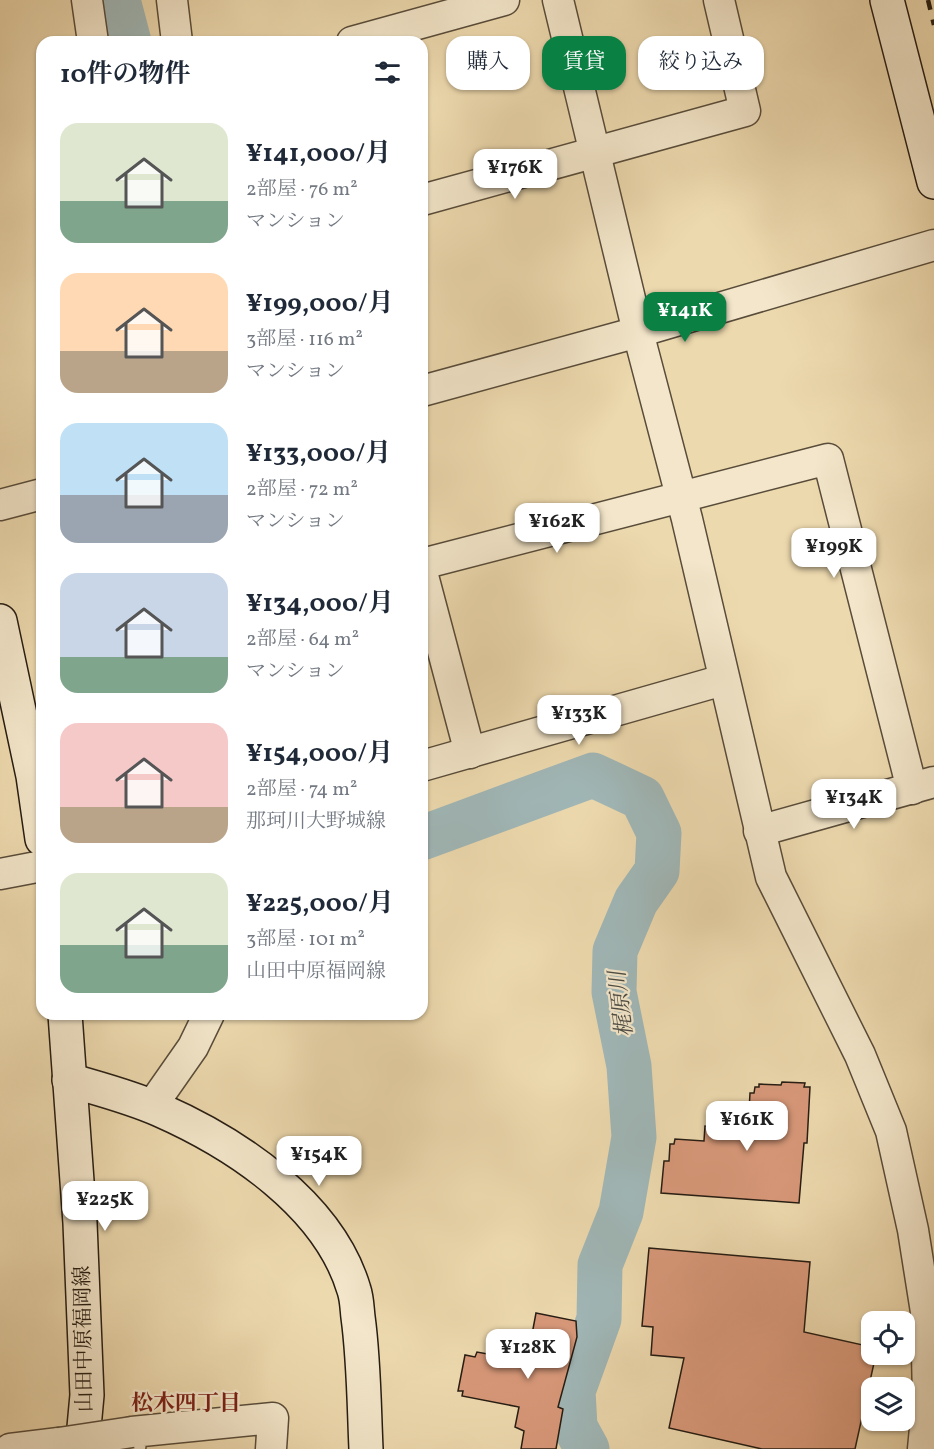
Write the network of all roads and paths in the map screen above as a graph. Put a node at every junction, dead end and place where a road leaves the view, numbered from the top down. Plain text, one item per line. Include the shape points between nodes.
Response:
1 (87, 0) edge
2 (172, 0) edge
3 (504, 0) edge
4 (558, 0) edge
5 (719, 0) edge
6 (887, 0) edge
7 (92, 36) edge
8 (176, 36) edge
9 (374, 36) edge
10 (596, 153) junction
11 (934, 182) edge
12 (428, 198) edge
13 (934, 244) edge
14 (638, 332) junction
15 (428, 389) edge
16 (36, 496) edge
17 (681, 497) junction
18 (0, 505) edge
19 (428, 562) edge
20 (428, 595) edge
21 (0, 621) edge
22 (723, 680) junction
23 (470, 753) junction
24 (428, 764) edge
25 (923, 785) edge
26 (36, 797) edge
27 (759, 831) junction
28 (36, 867) edge
29 (0, 874) edge
30 (65, 1020) edge
31 (206, 1020) edge
32 (69, 1080) junction
33 (151, 1107) junction
34 (924, 1234) edge
35 (131, 1441) edge
36 (70, 1446) edge
37 (10, 1449) edge
38 (271, 1449) edge
39 (366, 1449) edge
40 (923, 1449) edge

1 - 7 street
2 - 8 street
3 - 9 street
4 - 10 street
5 - 10 street via 745,111
6 - 11 main road
10 - 12 street
10 - 14 street
13 - 14 street
14 - 15 street
14 - 17 street
16 - 18 street
17 - 19 street
17 - 22 street
17 - 25 street via 828,459
20 - 23 street
21 - 26 main road
22 - 23 street
22 - 27 street
23 - 24 street
25 - 27 street
27 - 34 street via 771,877 860,1054 891,1131
28 - 29 street
30 - 32 main road, 山田中原福岡線
31 - 33 street via 193,1047
32 - 33 main road
32 - 36 main road, 山田中原福岡線 via 87,1395
33 - 39 main road via 215,1138 260,1166 308,1211 338,1253 354,1291 361,1335
34 - 40 street via 928,1397
35 - 36 street, bridge
35 - 38 street via 273,1418
36 - 37 street

